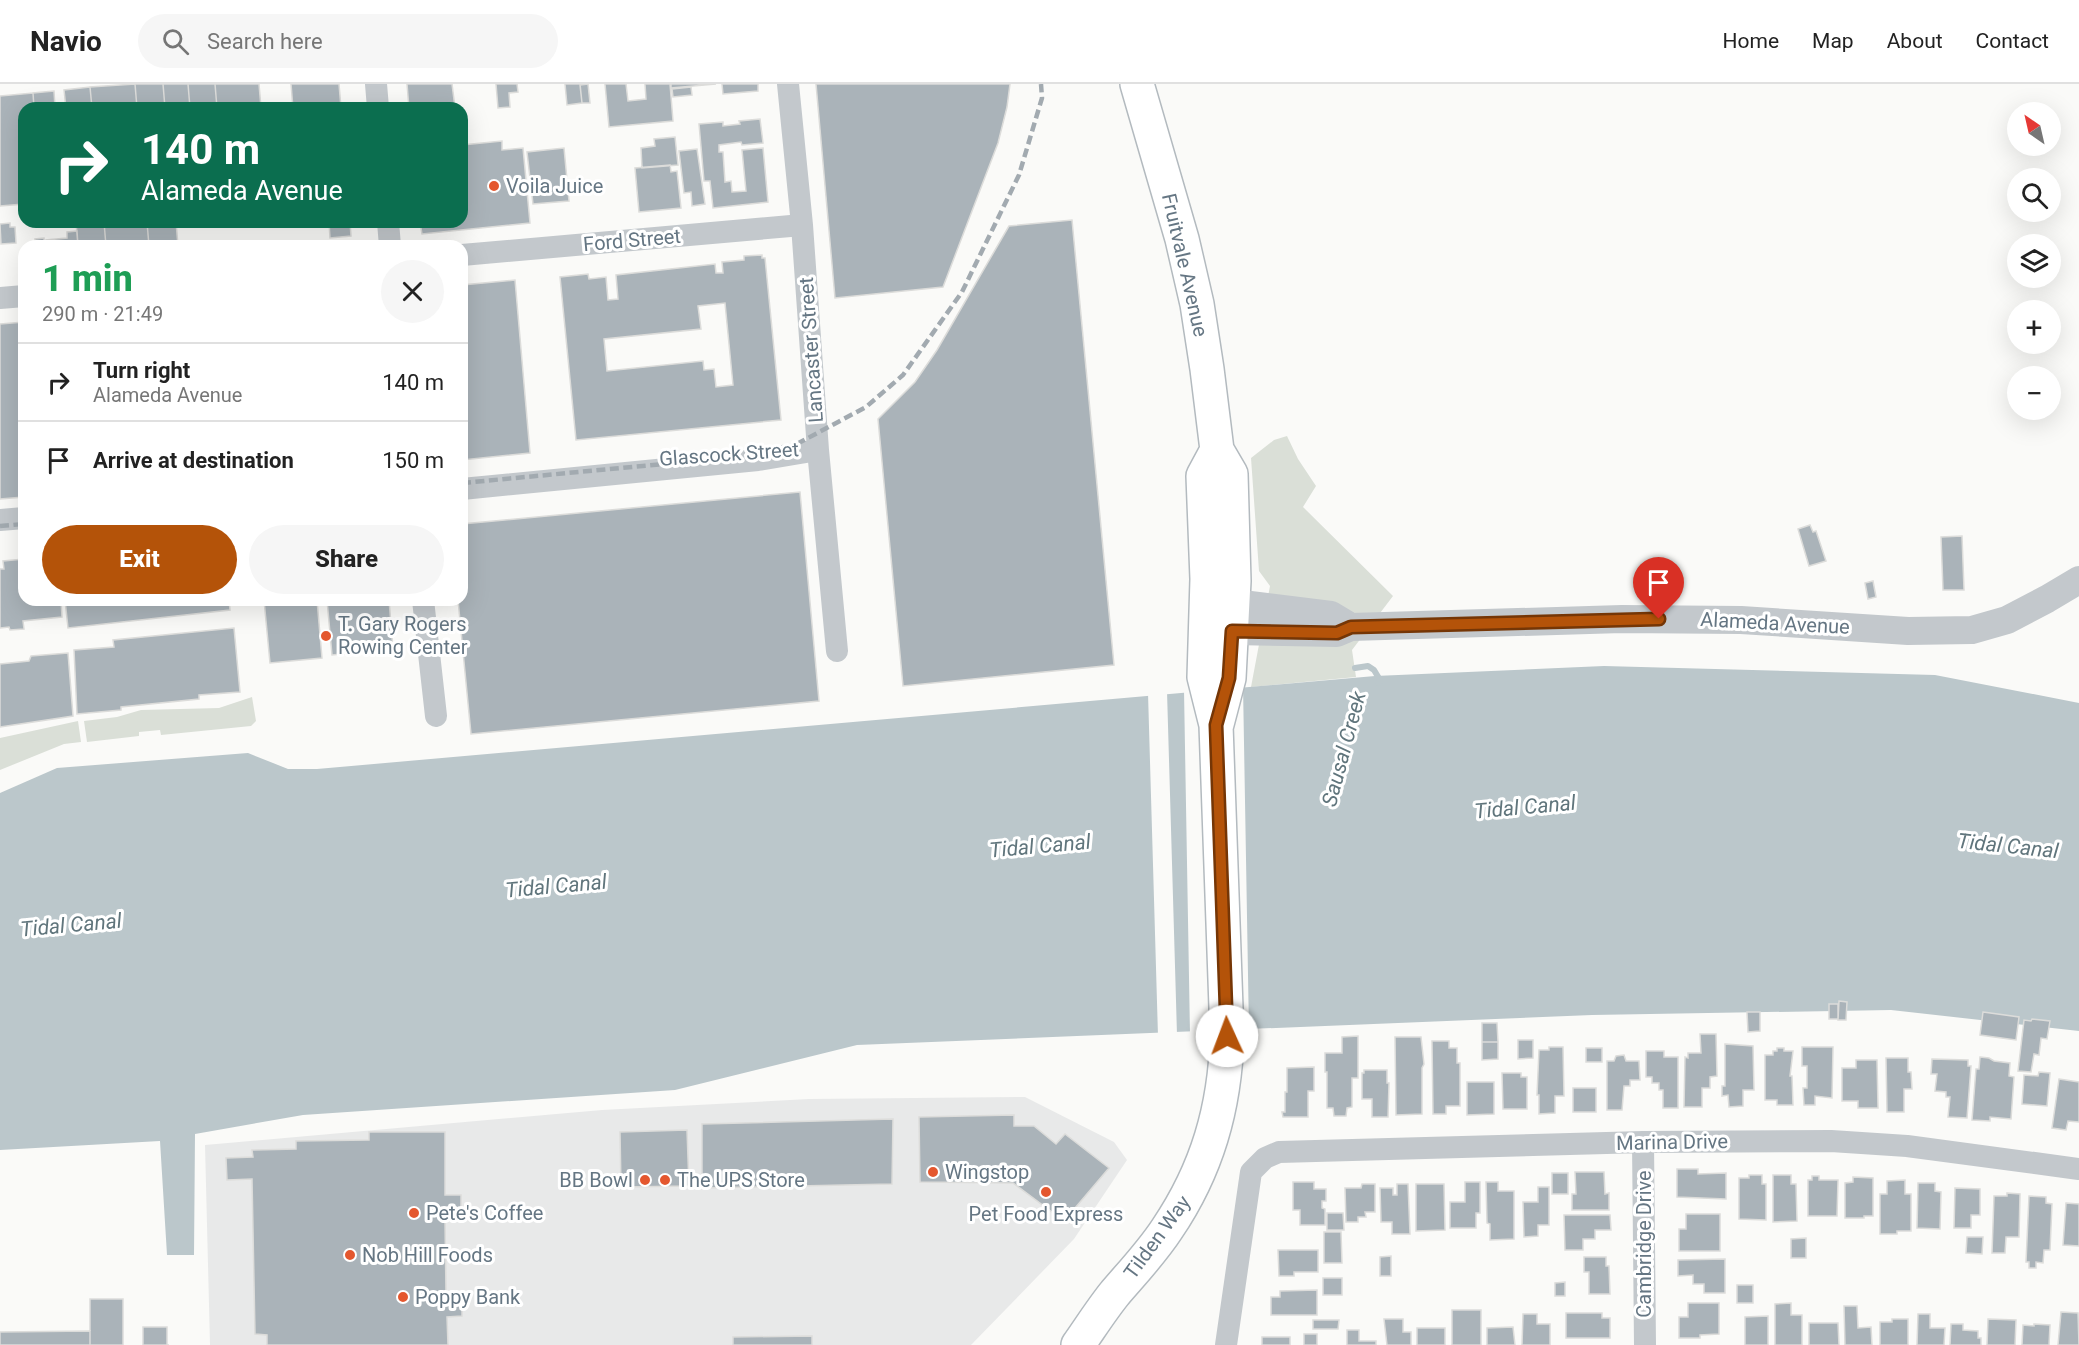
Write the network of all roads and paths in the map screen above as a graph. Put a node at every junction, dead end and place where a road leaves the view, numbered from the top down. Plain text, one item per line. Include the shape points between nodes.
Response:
1 (376, 84) edge
2 (788, 84) edge
3 (1137, 84) edge
4 (378, 102) edge
5 (802, 225) junction
6 (468, 254) edge
7 (18, 296) edge
8 (0, 298) edge
9 (818, 450) junction
10 (468, 476) edge
11 (468, 488) edge
12 (18, 518) edge
13 (0, 520) edge
14 (18, 530) edge
15 (0, 532) edge
16 (2079, 580) edge
17 (424, 606) edge
18 (1223, 616) junction
19 (837, 651) dead end
20 (436, 716) dead end
21 (1226, 1073) joint
22 (1643, 1142) junction
23 (2079, 1168) edge
24 (1113, 1296) junction
25 (1059, 1345) edge
26 (1078, 1345) edge
27 (1226, 1345) edge
28 (1645, 1345) edge

1 - 4 street
2 - 5 street, Lancaster Street
3 - 18 main road, Fruitvale Avenue via 1197,304 1217,450 1231,474
5 - 6 street, Ford Street
5 - 9 street, Lancaster Street
7 - 8 street
9 - 10 street, Glascock Street via 793,446
9 - 11 street, Glascock Street via 758,460
9 - 19 street, Lancaster Street
12 - 13 street
14 - 15 street
16 - 18 street, Alameda Avenue via 2007,620 1972,630 1908,631 1765,621 1633,619 1351,627 1337,633
17 - 20 street
18 - 21 main road, Fruitvale Avenue via 1216,725
21 - 24 main road, Tilden Way via 1218,1113 1191,1191 1150,1252
22 - 23 street, Marina Drive via 1831,1141 1907,1146
22 - 27 street, Marina Drive via 1280,1152 1265,1158 1251,1172
22 - 28 street, Cambridge Drive
24 - 25 main road, Tilden Way
24 - 26 main road, Tilden Way

